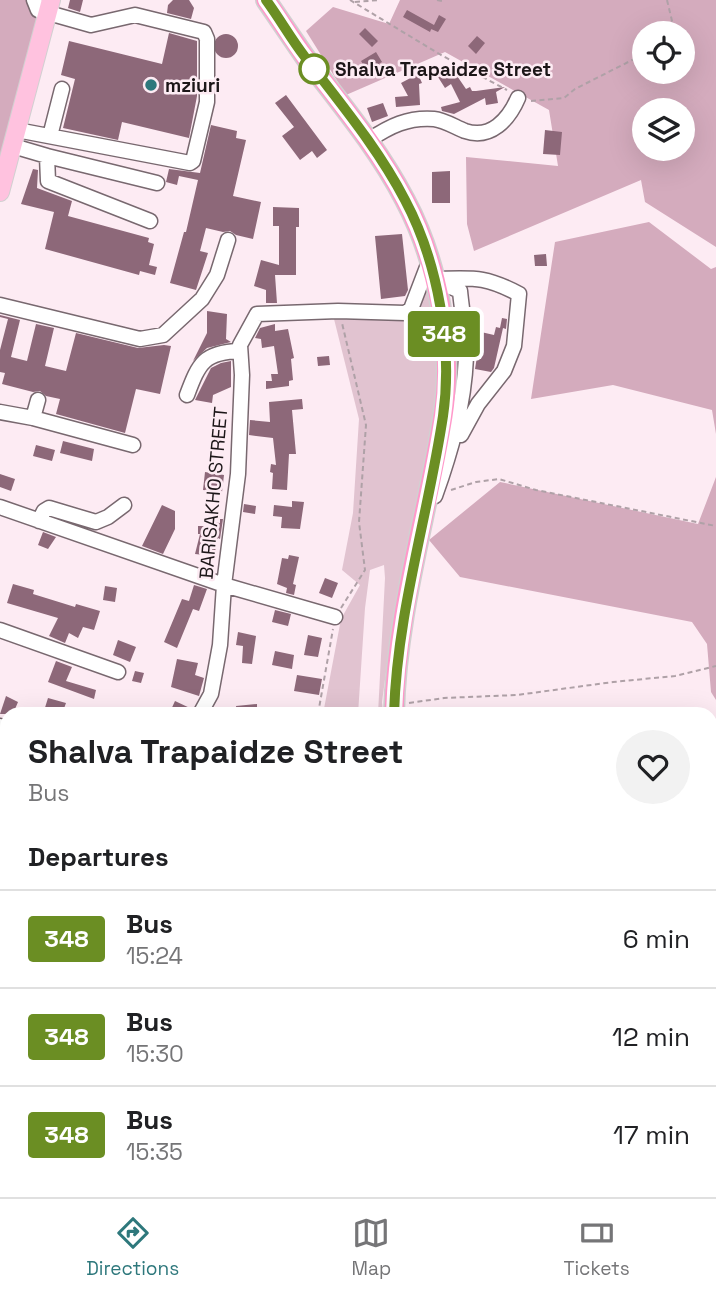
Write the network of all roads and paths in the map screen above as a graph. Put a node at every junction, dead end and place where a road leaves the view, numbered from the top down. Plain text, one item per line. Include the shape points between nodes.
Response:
1 (34, 0) edge
2 (266, 0) edge
3 (350, 0) edge
4 (379, 0) edge
5 (437, 0) edge
6 (667, 0) edge
7 (442, 1) edge
8 (354, 2) junction
9 (49, 6) edge
10 (672, 21) edge
11 (632, 60) edge
12 (62, 89) dead end
13 (518, 98) joint
14 (542, 100) dead end
15 (50, 136) junction
16 (15, 138) junction
17 (369, 140) junction
18 (47, 156) junction
19 (157, 183) dead end
20 (0, 192) edge
21 (150, 221) dead end
22 (228, 240) dead end
23 (433, 274) junction
24 (0, 305) edge
25 (338, 311) junction
26 (240, 351) junction
27 (187, 395) dead end
28 (38, 400) dead end
29 (0, 412) edge
30 (33, 418) junction
31 (133, 445) dead end
32 (450, 455) junction
33 (435, 495) junction
34 (124, 505) dead end
35 (0, 507) edge
36 (39, 521) junction
37 (716, 526) edge
38 (414, 561) junction
39 (224, 585) junction
40 (335, 617) junction
41 (0, 630) edge
42 (716, 666) edge
43 (118, 672) dead end
44 (204, 707) edge
45 (319, 707) edge
46 (394, 707) edge
47 (403, 707) edge

1 - 9 street via 38,10
2 - 17 highway
3 - 8 path
4 - 8 path
5 - 7 path
6 - 10 path
8 - 13 path
9 - 15 street via 91,25 135,15 204,32 207,39 207,102 190,163
9 - 16 main road
11 - 14 path via 564,97
12 - 15 street
13 - 17 street via 503,124 486,132 469,132 435,119 394,124
15 - 16 street
16 - 18 street
16 - 20 main road
17 - 23 highway via 407,203
18 - 19 street
18 - 21 street via 48,181
22 - 24 street via 217,275 202,299 163,335 152,339
23 - 25 street, BARISAKHO STREET via 405,313
23 - 32 street via 460,291 466,355
23 - 32 street via 494,281 519,294 514,346 505,372 478,404
23 - 38 highway via 443,318 444,401
25 - 26 street, BARISAKHO STREET via 257,314
25 - 40 path via 366,425 359,522 365,570
26 - 27 street via 223,351 206,359
26 - 39 street, BARISAKHO STREET via 238,474
28 - 30 street
29 - 30 street
30 - 31 street
32 - 33 street
33 - 37 path via 499,479 536,491
33 - 38 street
34 - 36 street via 101,521 49,508
35 - 36 street
36 - 39 street
38 - 46 highway
39 - 40 street
39 - 44 street, BARISAKHO STREET via 218,657
40 - 45 path
41 - 43 street
42 - 47 path via 675,676 517,695 444,698

